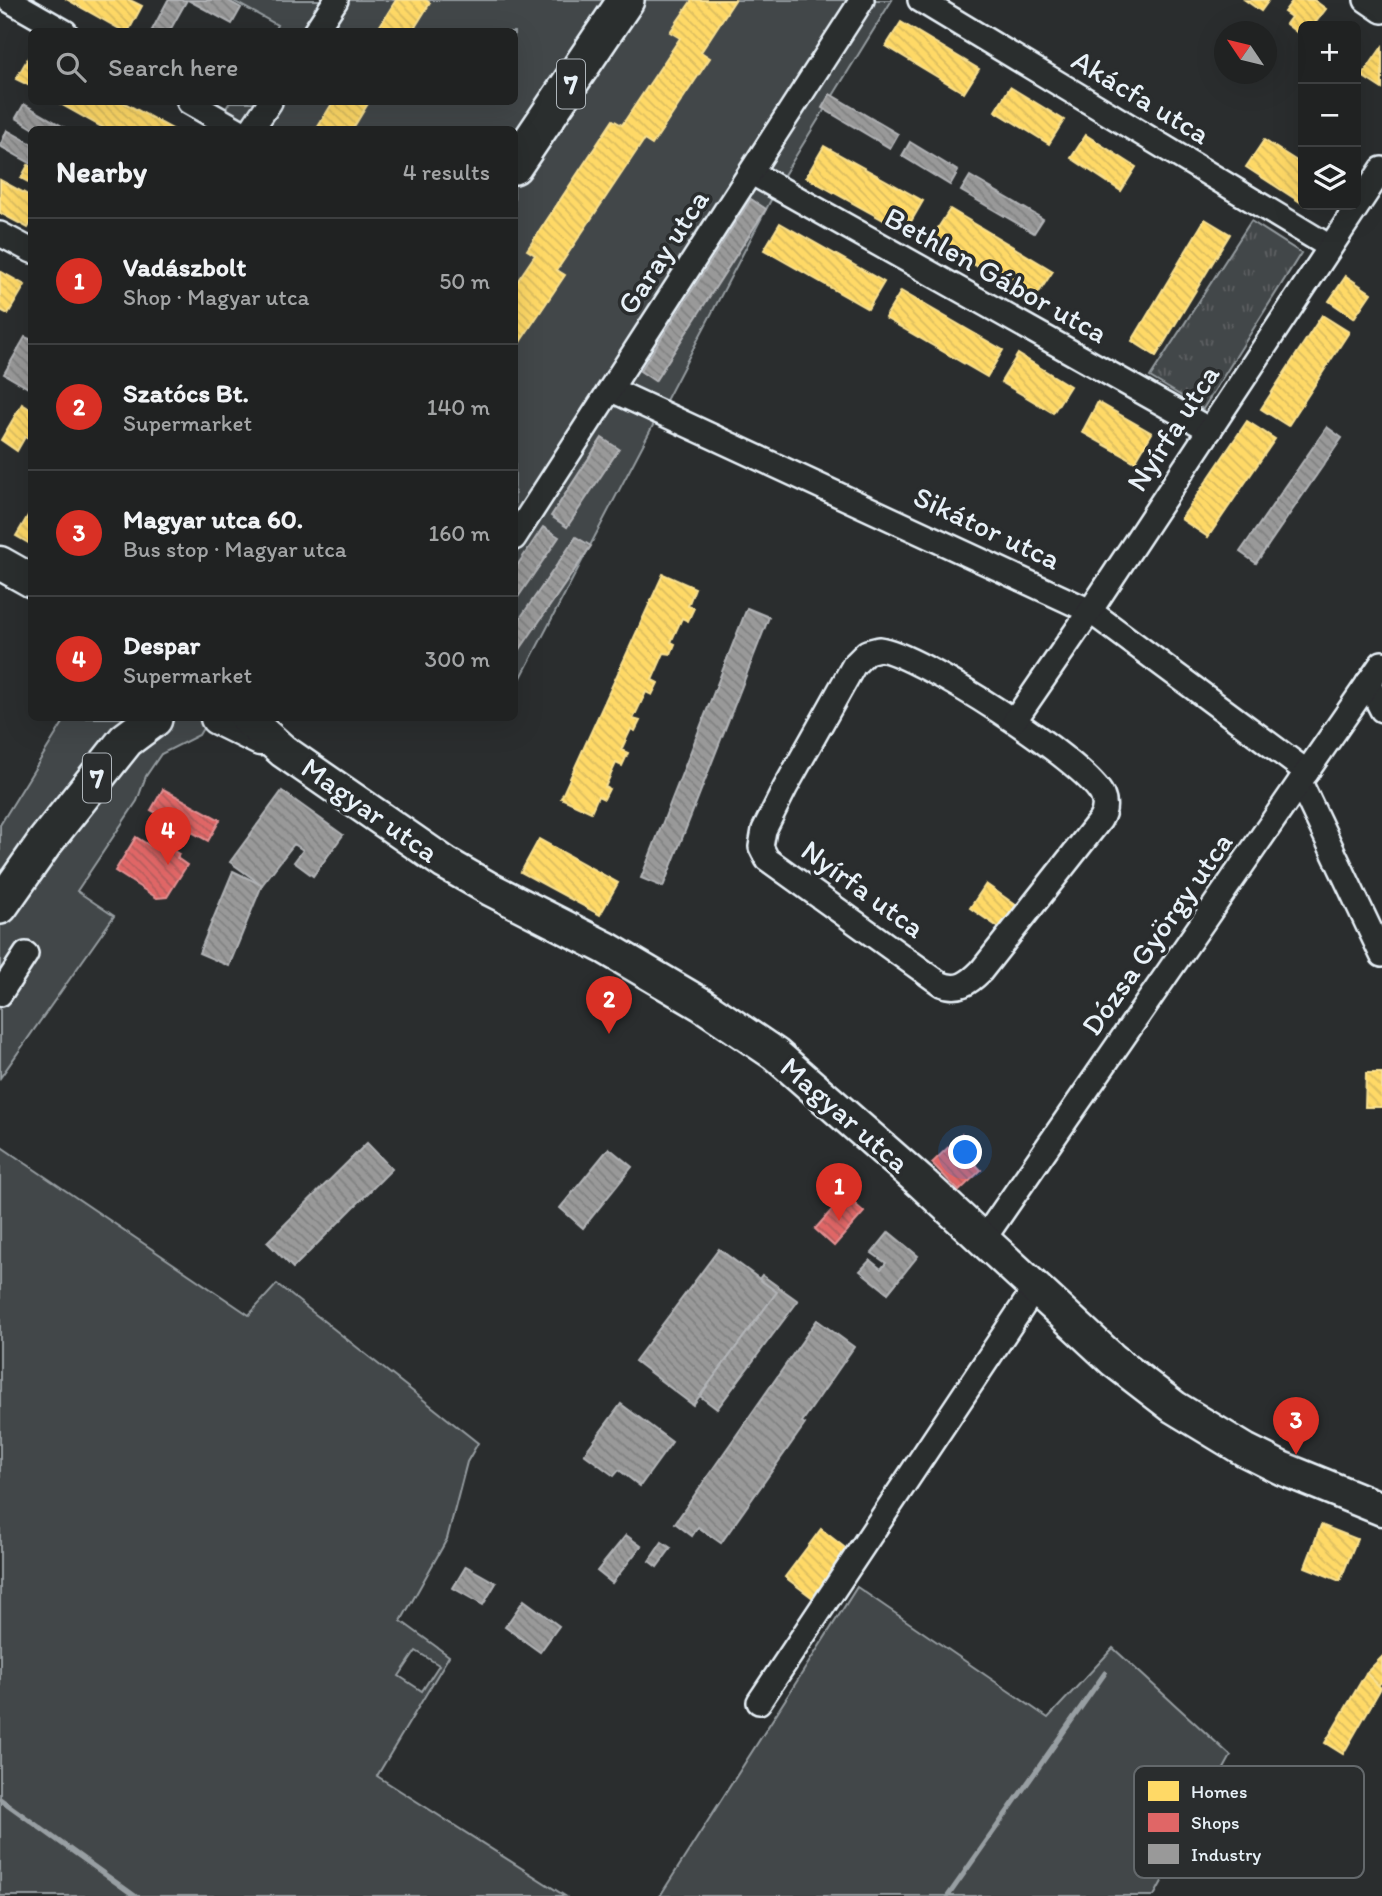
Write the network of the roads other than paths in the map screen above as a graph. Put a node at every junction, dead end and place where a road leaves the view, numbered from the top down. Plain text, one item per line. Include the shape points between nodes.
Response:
1 (9, 0) edge
2 (336, 0) edge
3 (626, 0) edge
4 (862, 0) edge
5 (920, 0) edge
6 (1366, 0) edge
7 (1382, 11) edge
8 (58, 28) edge
9 (318, 28) edge
10 (194, 105) edge
11 (268, 105) edge
12 (231, 126) edge
13 (254, 126) edge
14 (518, 160) edge
15 (1382, 169) edge
16 (752, 173) junction
17 (0, 234) edge
18 (1330, 247) junction
19 (28, 249) edge
20 (612, 390) junction
21 (1210, 430) junction
22 (518, 532) edge
23 (0, 563) edge
24 (28, 579) edge
25 (1090, 611) junction
26 (1382, 663) edge
27 (1368, 683) junction
28 (1382, 710) edge
29 (1015, 720) junction
30 (112, 721) edge
31 (154, 721) edge
32 (223, 721) edge
33 (249, 721) edge
34 (283, 751) junction
35 (1303, 777) junction
36 (45, 842) junction
37 (0, 906) edge
38 (26, 954) dead end
39 (1382, 955) edge
40 (0, 994) edge
41 (984, 1240) junction
42 (1035, 1288) junction
43 (1380, 1505) edge
44 (759, 1702) dead end

1 - 8 street
2 - 9 street
3 - 14 main road, 7
4 - 16 street, Garay utca
5 - 18 street, Akácfa utca
6 - 7 street
10 - 12 street
11 - 13 street
15 - 18 street, Nyírfa utca
16 - 20 street, Garay utca
16 - 21 street, Bethlen Gábor utca
17 - 19 street
18 - 21 street, Nyírfa utca
20 - 22 street, Garay utca
20 - 25 street, Sikátor utca
21 - 25 street, Nyírfa utca
23 - 24 street
25 - 29 street, Nyírfa utca
25 - 35 street, Sikátor utca
26 - 27 street, Dózsa György utca
27 - 28 street
27 - 35 street, Dózsa György utca
29 - 29 street, Nyírfa utca via 903,655 879,649 867,652 854,665 779,799 762,838 763,853 941,984 961,986 981,971 1104,814 1104,801 1094,783
30 - 36 main road, 7
31 - 36 main road, 7 via 126,740
32 - 34 street, Magyar utca
33 - 34 street, Magyar utca
34 - 41 street, Magyar utca via 469,877 606,948 747,1033
35 - 39 street, Sikátor utca
35 - 41 street, Dózsa György utca
36 - 37 main road, 7
38 - 40 street
41 - 42 street, Magyar utca
42 - 43 street, Magyar utca via 1113,1360 1200,1424 1281,1468
42 - 44 street

